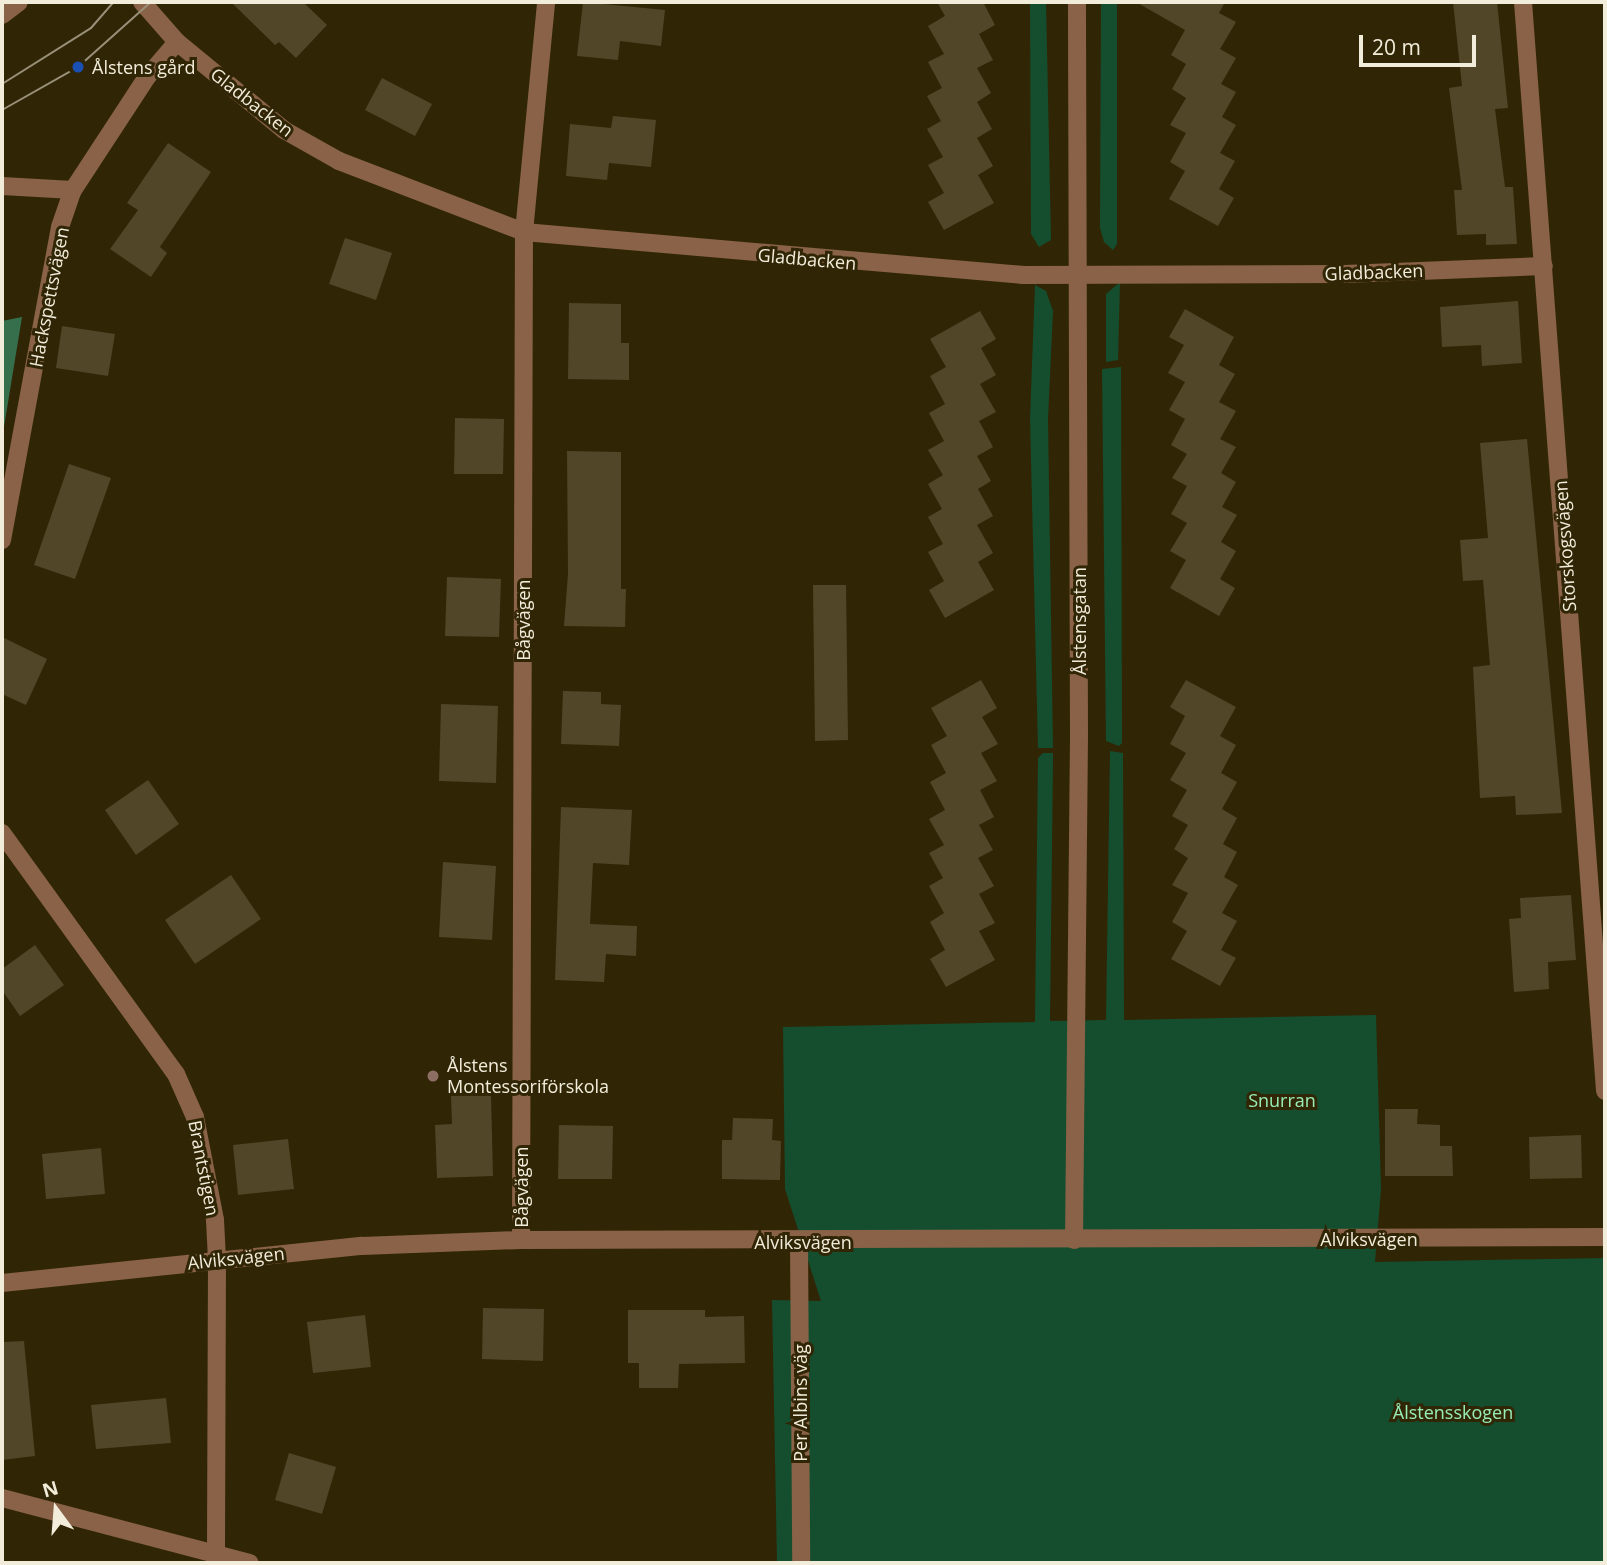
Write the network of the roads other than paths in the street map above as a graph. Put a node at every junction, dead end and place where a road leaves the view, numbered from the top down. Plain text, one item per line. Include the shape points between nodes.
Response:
1 (19, 2) edge
2 (142, 2) edge
3 (546, 2) edge
4 (1077, 2) edge
5 (1523, 2) edge
6 (2, 15) edge
7 (177, 42) junction
8 (2, 186) edge
9 (74, 190) junction
10 (524, 232) junction
11 (1544, 266) junction
12 (1079, 276) junction
13 (2, 540) edge
14 (2, 833) edge
15 (1605, 1091) edge
16 (1605, 1237) edge
17 (521, 1240) junction
18 (1074, 1240) junction
19 (799, 1243) junction
20 (218, 1260) junction
21 (2, 1283) edge
22 (2, 1498) edge
23 (217, 1559) edge
24 (250, 1563) edge
25 (801, 1563) edge

1 - 6 street
2 - 7 street, Gladbacken
3 - 10 street, Bågvägen
4 - 12 street, Ålstensgatan
5 - 11 street, Storskogsvägen
7 - 9 street, Hackspettsvägen via 147,77
7 - 10 street, Gladbacken via 284,130 340,161
8 - 9 street
9 - 13 street, Hackspettsvägen via 60,227
10 - 12 street, Gladbacken via 796,258
10 - 17 street, Bågvägen
11 - 12 street, Gladbacken via 1345,274
11 - 15 street, Storskogsvägen
12 - 18 street, Ålstensgatan
14 - 20 street, Brantstigen via 176,1074 195,1117
16 - 18 street, Alviksvägen
17 - 19 street, Alviksvägen
17 - 20 street, Alviksvägen via 362,1246
18 - 19 street, Alviksvägen
19 - 25 street, Per Albins väg
20 - 21 street, Alviksvägen
20 - 23 street, Brantstigen
22 - 23 street
23 - 24 street

